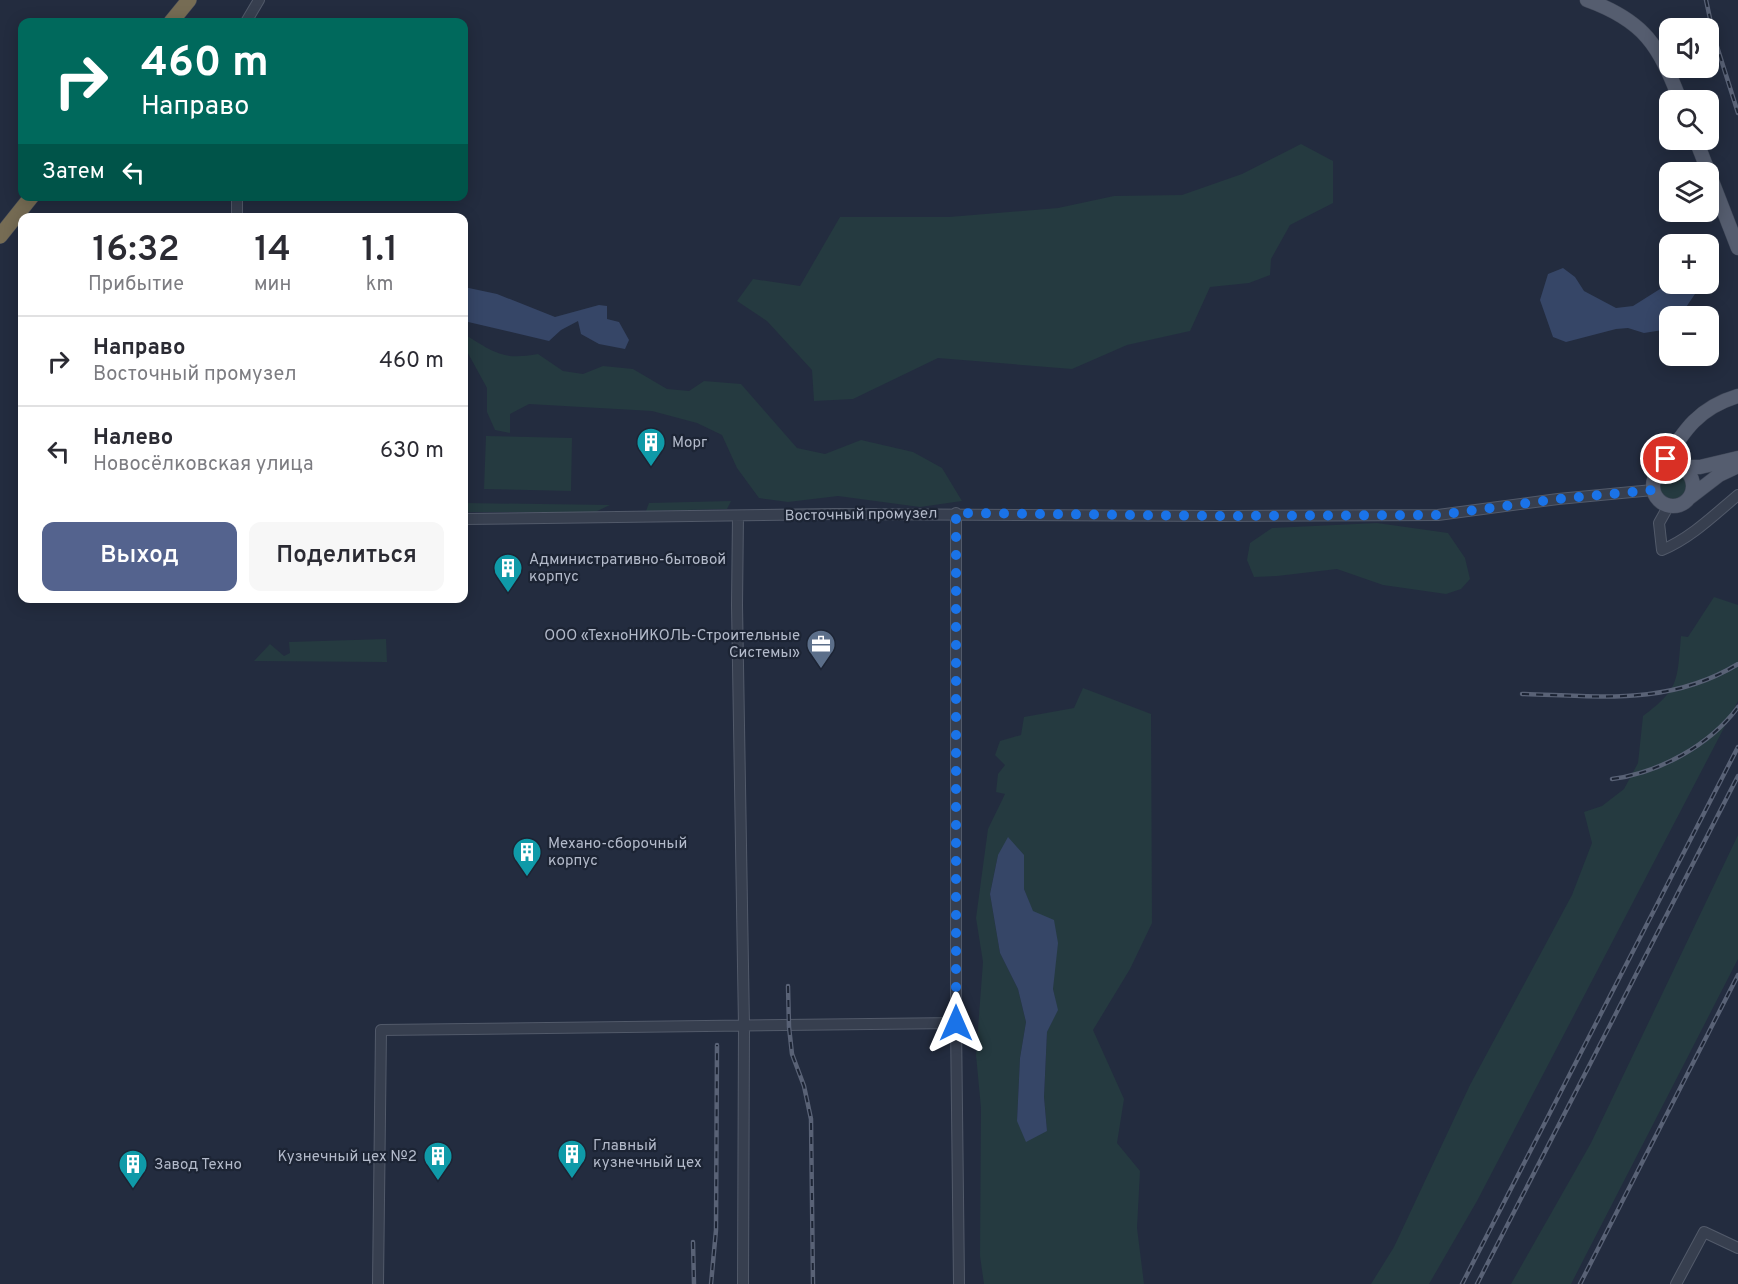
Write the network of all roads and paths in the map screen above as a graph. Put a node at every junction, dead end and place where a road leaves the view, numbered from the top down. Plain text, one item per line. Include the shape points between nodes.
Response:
1 (189, 0) edge
2 (259, 0) edge
3 (1587, 0) edge
4 (174, 18) edge
5 (248, 18) edge
6 (1676, 90) edge
7 (1700, 150) edge
8 (28, 201) edge
9 (18, 213) edge
10 (18, 214) edge
11 (0, 236) edge
12 (1738, 248) edge
13 (1738, 396) edge
14 (1677, 443) junction
15 (1738, 458) edge
16 (1738, 466) edge
17 (1680, 467) junction
18 (1656, 475) junction
19 (1653, 490) junction
20 (1738, 495) edge
21 (1685, 502) junction
22 (1669, 505) junction
23 (956, 513) junction
24 (738, 516) junction
25 (468, 519) edge
26 (956, 1023) junction
27 (744, 1026) junction
28 (1738, 1248) edge
29 (378, 1284) edge
30 (743, 1284) edge
31 (959, 1284) edge
32 (1676, 1284) edge

1 - 4 highway
2 - 5 street
3 - 6 main road via 1619,14 1648,37 1667,65
7 - 12 main road
8 - 9 highway
10 - 11 highway
13 - 14 main road via 1699,415
14 - 17 main road via 1675,457
14 - 18 main road
15 - 17 main road via 1700,467
16 - 21 main road via 1706,484
17 - 18 main road via 1666,467
17 - 21 main road via 1693,482
18 - 19 main road
19 - 22 main road via 1660,501
19 - 23 street, Восточный промузел via 1438,515
20 - 22 street via 1699,528 1662,550 1659,523
21 - 22 main road
23 - 24 street, Восточный промузел
23 - 26 street
24 - 25 street, Восточный промузел
24 - 27 street via 736,605
26 - 27 street
26 - 31 street
27 - 29 street via 381,1030
27 - 30 street
28 - 32 street via 1704,1232

